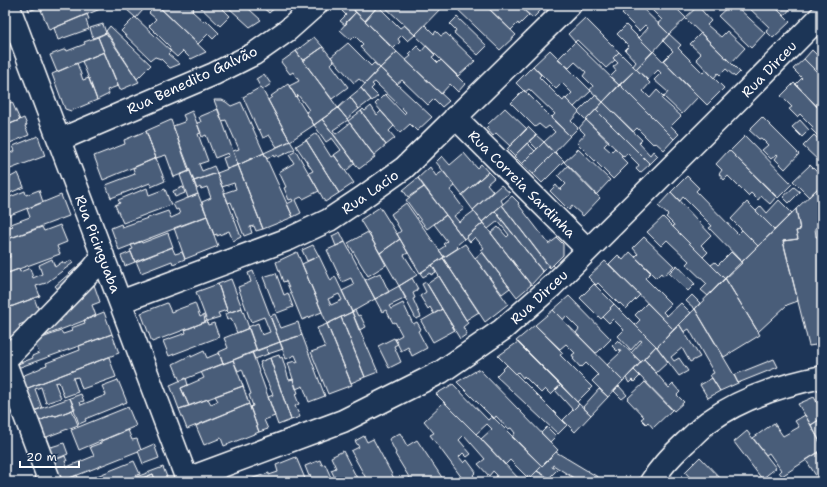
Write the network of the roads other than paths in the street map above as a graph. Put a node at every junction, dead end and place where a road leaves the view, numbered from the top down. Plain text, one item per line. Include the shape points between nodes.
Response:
1 (8, 5) edge
2 (316, 5) edge
3 (570, 5) edge
4 (822, 15) edge
5 (455, 117) junction
6 (59, 140) junction
7 (588, 250) junction
8 (103, 256) junction
9 (120, 302) junction
10 (5, 361) edge
11 (822, 377) edge
12 (188, 480) edge
13 (50, 482) edge
14 (651, 482) edge

1 - 6 street, Rua Picinguaba
2 - 6 street, Rua Benedito Galvão via 288,30 254,54 214,74
3 - 5 street, Rua Lacio
4 - 7 street, Rua Dirceu
5 - 7 street, Rua Correia Sardinha
5 - 9 street, Rua Lacio via 404,168 329,220 289,239
6 - 8 street, Rua Picinguaba
7 - 12 street, Rua Dirceu via 502,330 441,372 343,421
8 - 9 street, Rua Picinguaba
8 - 10 street
9 - 12 street, Rua Picinguaba
10 - 13 street
11 - 14 street via 770,390 708,422 680,448

